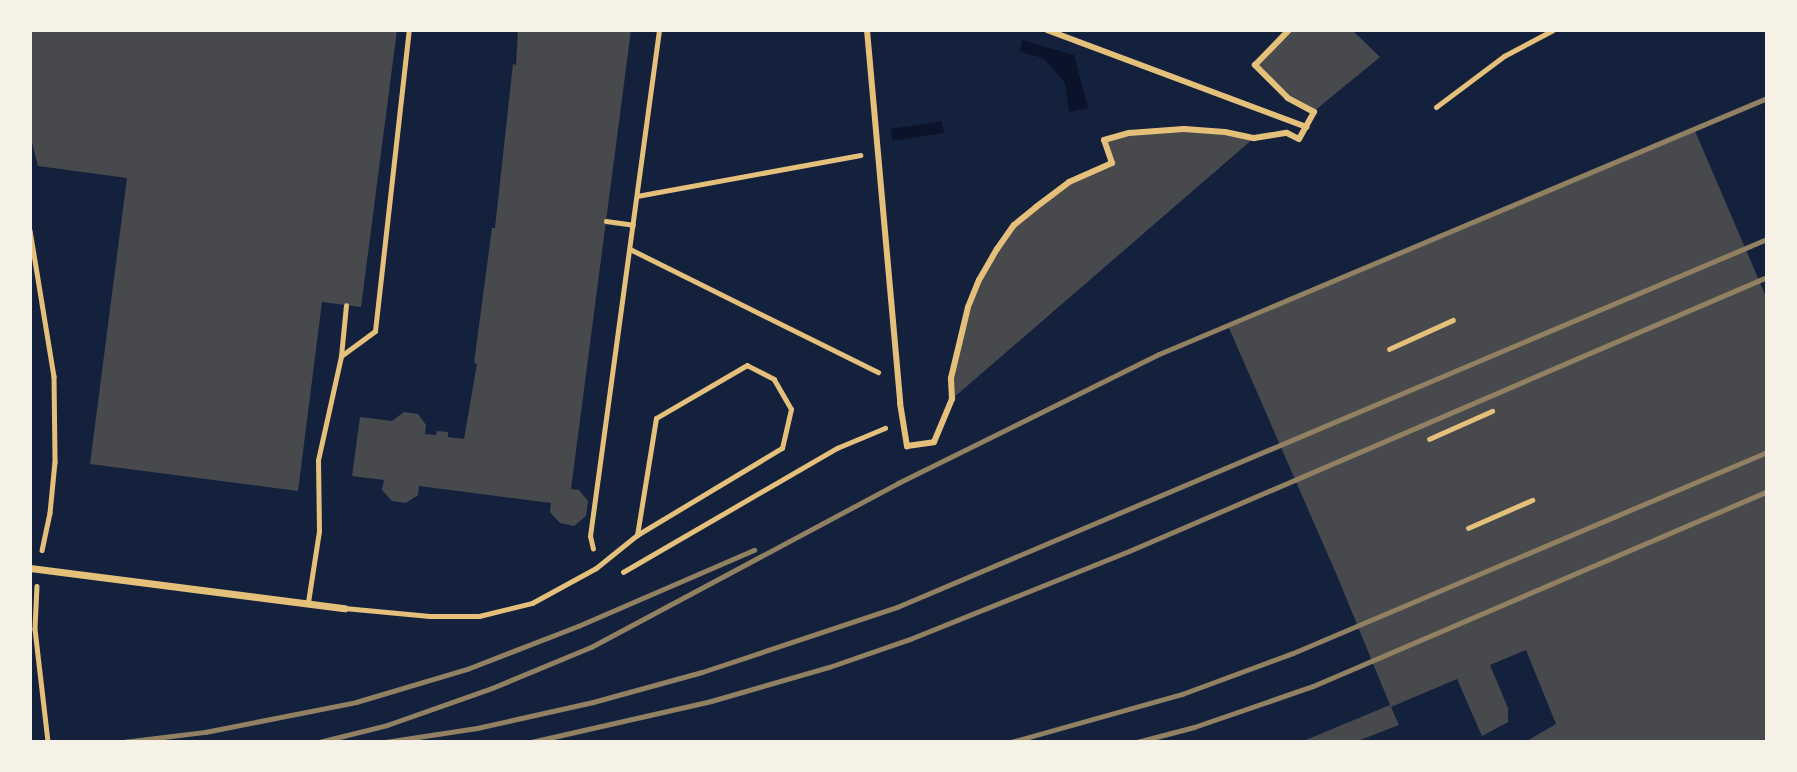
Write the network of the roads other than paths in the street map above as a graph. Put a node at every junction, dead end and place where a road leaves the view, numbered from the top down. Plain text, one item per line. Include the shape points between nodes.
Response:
1 (410, 30) edge
2 (867, 30) edge
3 (1046, 30) edge
4 (1290, 30) edge
5 (1553, 30) edge
6 (1436, 107) dead end
7 (1306, 127) junction
8 (346, 305) dead end
9 (341, 356) junction
10 (637, 535) junction
11 (34, 568) edge
12 (308, 602) junction
13 (344, 608) joint

1 - 9 lane via 375,331
2 - 7 street via 907,446 934,442 951,399 951,378 968,307 997,249 1014,225 1036,206 1069,182 1112,163 1104,140 1129,133 1184,130 1254,138 1287,133 1299,139
3 - 7 street
4 - 7 street via 1255,65 1289,98 1314,112
5 - 6 lane via 1504,56
8 - 9 lane
9 - 12 lane via 318,460 319,531
10 - 10 lane via 782,448 792,409 774,379 747,365 656,418
10 - 13 lane via 596,568 532,603 479,616
11 - 12 street
12 - 13 street

